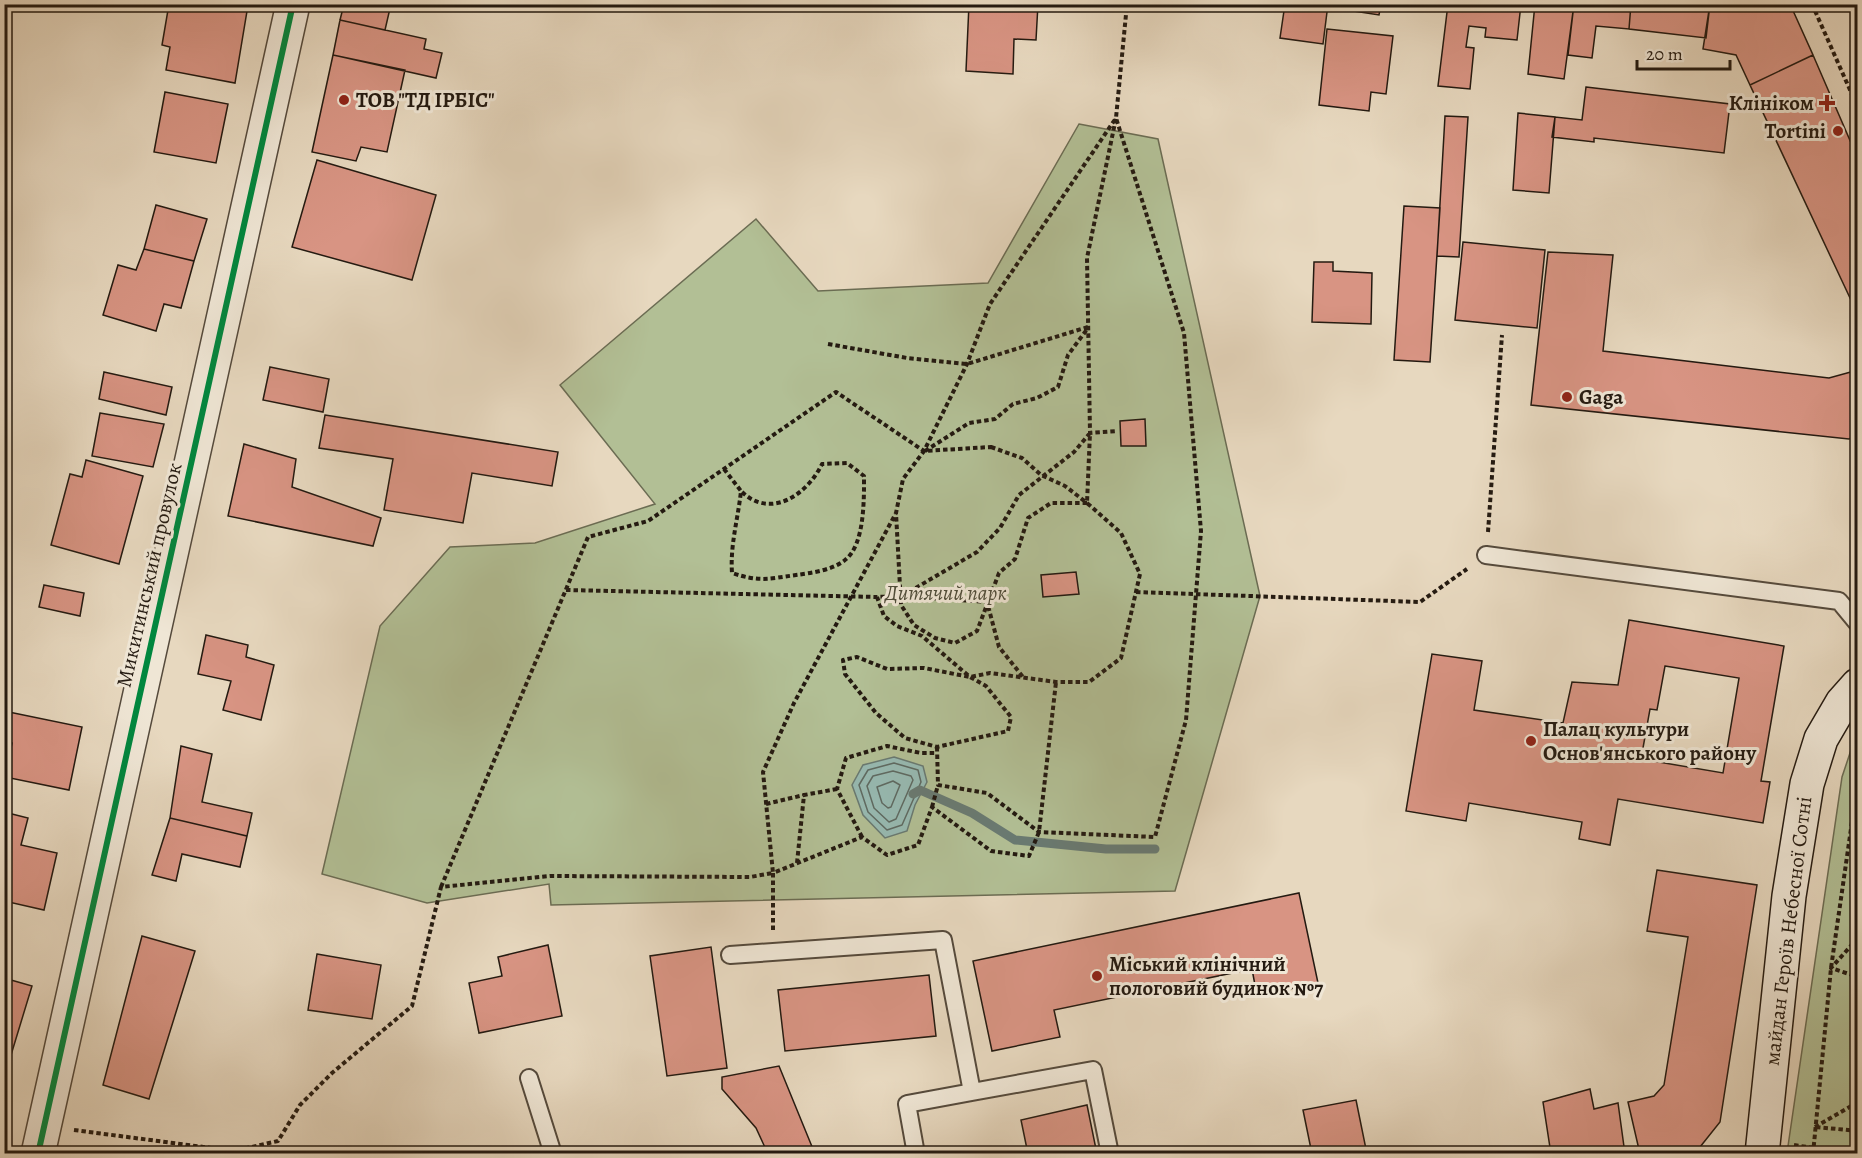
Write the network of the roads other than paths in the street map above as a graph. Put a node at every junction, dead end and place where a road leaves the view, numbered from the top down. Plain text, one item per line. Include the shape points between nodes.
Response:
1 (293, 4) edge
2 (1486, 555) road end
3 (1857, 624) edge
4 (1857, 685) edge
5 (730, 955) dead end
6 (529, 1078) dead end
7 (972, 1092) junction
8 (41, 1140) edge
9 (1775, 1149) edge
10 (554, 1154) edge
11 (916, 1154) edge
12 (1110, 1154) edge

1 - 8 street, Микитинський провулок
2 - 3 lane via 1839,601
4 - 9 street, майдан Героїв Небесної Сотні via 1821,739 1807,783 1789,896
5 - 7 lane via 943,940
6 - 10 lane
7 - 11 lane via 907,1104
7 - 12 lane via 1093,1070

